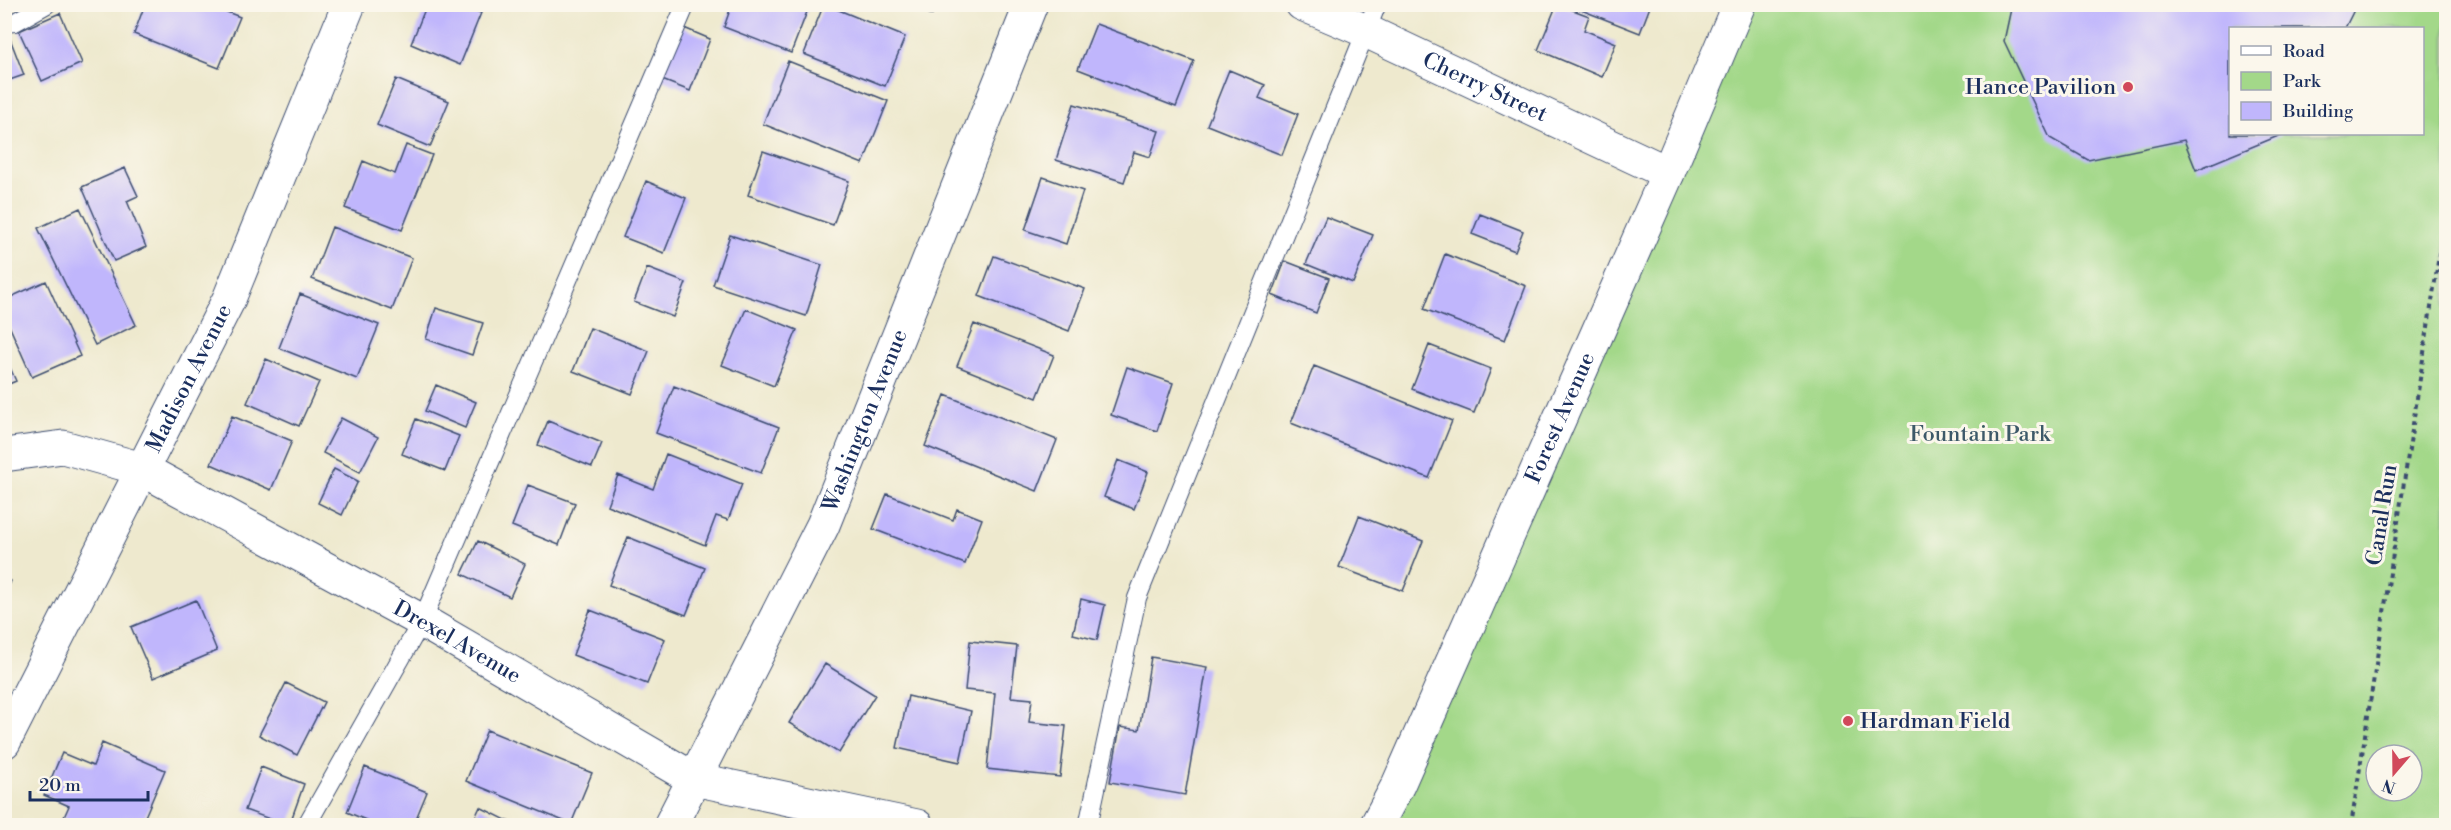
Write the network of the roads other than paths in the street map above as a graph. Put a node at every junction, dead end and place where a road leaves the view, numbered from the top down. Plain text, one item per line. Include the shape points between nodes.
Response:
1 (46, 4) edge
2 (349, 4) edge
3 (686, 4) edge
4 (1031, 4) edge
5 (1302, 4) edge
6 (1739, 4) edge
7 (1372, 18) edge
8 (4, 23) edge
9 (1668, 173) junction
10 (4, 455) edge
11 (142, 469) junction
12 (422, 621) junction
13 (4, 742) edge
14 (694, 778) junction
15 (306, 825) edge
16 (670, 825) edge
17 (917, 825) edge
18 (1088, 825) edge
19 (1376, 825) edge

1 - 8 lane via 15,22
2 - 11 street, Madison Avenue via 229,299
3 - 12 lane
4 - 14 street, Washington Avenue via 823,525
5 - 7 street, Cherry Street
6 - 9 street, Forest Avenue
7 - 9 street, Cherry Street
7 - 18 lane via 1137,598
9 - 19 street, Forest Avenue via 1398,785
10 - 11 street, Drexel Avenue via 63,447
11 - 12 street, Drexel Avenue
11 - 13 street, Madison Avenue
12 - 14 street, Drexel Avenue
12 - 15 lane
14 - 16 street, Washington Avenue
14 - 17 street, Drexel Avenue

